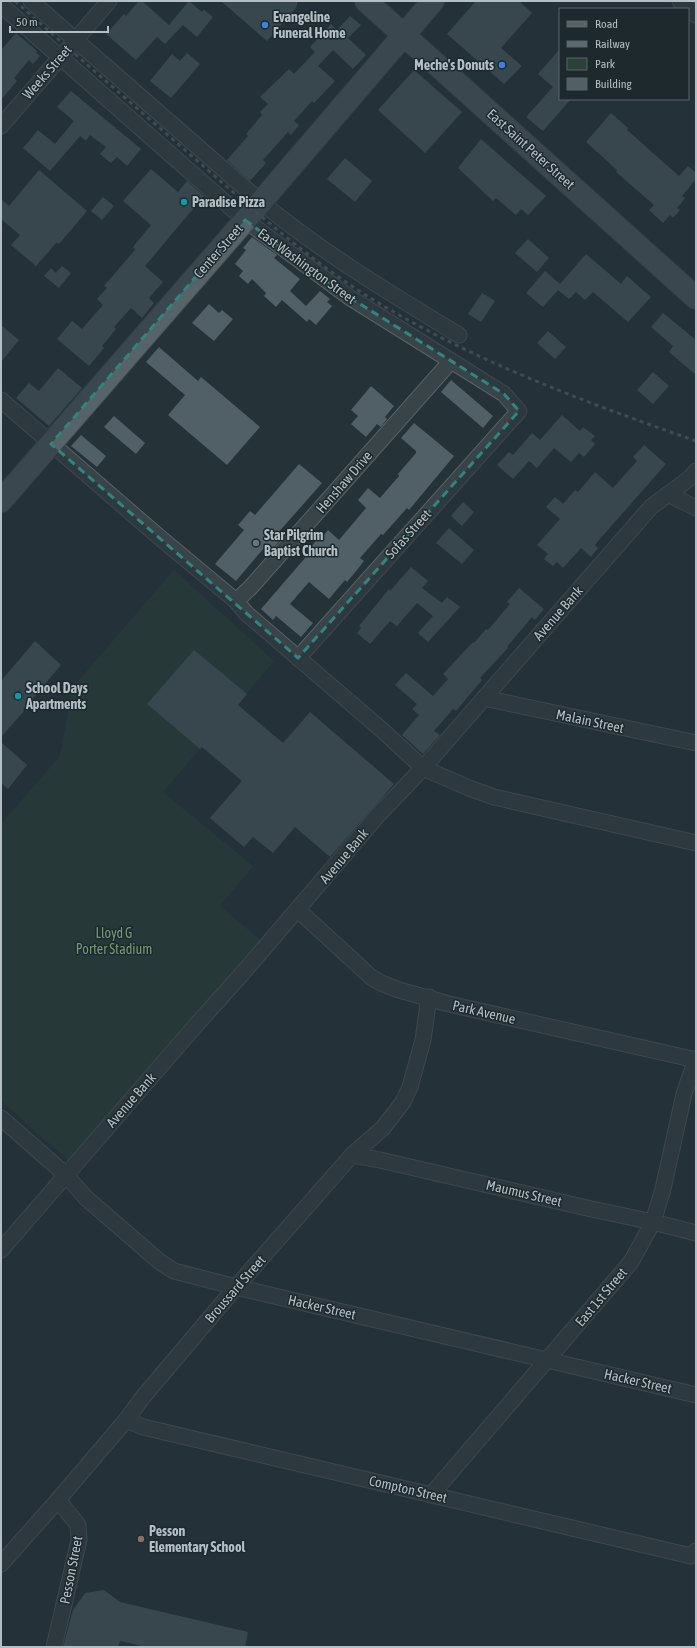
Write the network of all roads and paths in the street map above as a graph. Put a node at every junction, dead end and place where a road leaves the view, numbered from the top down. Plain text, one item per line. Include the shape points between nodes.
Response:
1 (31, 1) edge
2 (110, 1) edge
3 (366, 1) edge
4 (433, 1) edge
5 (680, 1) edge
6 (1, 5) edge
7 (688, 8) edge
8 (405, 34) junction
9 (75, 41) junction
10 (60, 57) junction
11 (1, 126) edge
12 (261, 202) junction
13 (245, 220) junction
14 (696, 298) edge
15 (459, 335) dead end
16 (451, 361) junction
17 (1, 400) edge
18 (520, 411) joint
19 (51, 444) junction
20 (696, 471) edge
21 (668, 494) junction
22 (1, 501) edge
23 (696, 508) edge
24 (236, 601) junction
25 (298, 658) junction
26 (484, 698) junction
27 (696, 744) edge
28 (423, 768) junction
29 (696, 843) edge
30 (298, 910) junction
31 (429, 997) junction
32 (696, 1060) edge
33 (1, 1118) edge
34 (352, 1155) junction
35 (66, 1175) junction
36 (653, 1222) junction
37 (696, 1233) edge
38 (1, 1250) edge
39 (236, 1287) junction
40 (548, 1360) junction
41 (696, 1395) edge
42 (126, 1420) junction
43 (431, 1495) junction
44 (58, 1500) junction
45 (694, 1553) edge
46 (1, 1564) edge
47 (54, 1647) edge

1 - 9 street, East Washington Street
2 - 9 street, Weeks Street
3 - 8 main road, East Saint Peter Street
4 - 8 main road, Center Street
5 - 7 street
6 - 10 street, East Washington Street
8 - 12 main road, Center Street
8 - 14 main road, East Saint Peter Street
9 - 10 street, Weeks Street
9 - 12 street, East Washington Street
10 - 11 street, Weeks Street
10 - 13 street, East Washington Street
12 - 13 main road, Center Street
12 - 15 street, East Washington Street via 298,232 368,280
13 - 16 street, East Washington Street via 349,297
13 - 19 main road, Center Street
16 - 18 street, East Washington Street via 504,394
16 - 24 street, Henshaw Drive
17 - 19 street
18 - 25 street, Sofas Street
19 - 22 main road, Center Street
19 - 24 street
20 - 21 street, Avenue Bank
21 - 23 street
21 - 26 street, Avenue Bank via 651,507
24 - 25 street via 246,613
25 - 28 street
26 - 27 street, Malain Street
26 - 28 street, Avenue Bank
28 - 29 street via 494,797
28 - 30 street, Avenue Bank via 379,814
30 - 31 street, Park Avenue via 371,977 399,990
30 - 35 street, Avenue Bank
31 - 32 street, Park Avenue via 449,1004
31 - 34 street, Broussard Street via 423,1040 404,1102 383,1128
32 - 36 street, East 1st Street via 684,1094
33 - 35 street, Hacker Street
34 - 36 street, Maumus Street
34 - 39 street, Broussard Street
35 - 38 street, Avenue Bank
35 - 39 street, Hacker Street via 86,1198 160,1262 174,1271
36 - 37 street, Maumus Street
36 - 40 street, East 1st Street via 631,1262
39 - 40 street, Hacker Street
39 - 42 street, Broussard Street
40 - 41 street, Hacker Street
40 - 43 street, East 1st Street
42 - 43 street, Compton Street via 143,1427
42 - 44 street, Broussard Street
43 - 45 street, Compton Street
44 - 46 street, Broussard Street
44 - 47 street, Pesson Street via 78,1525 79,1540

